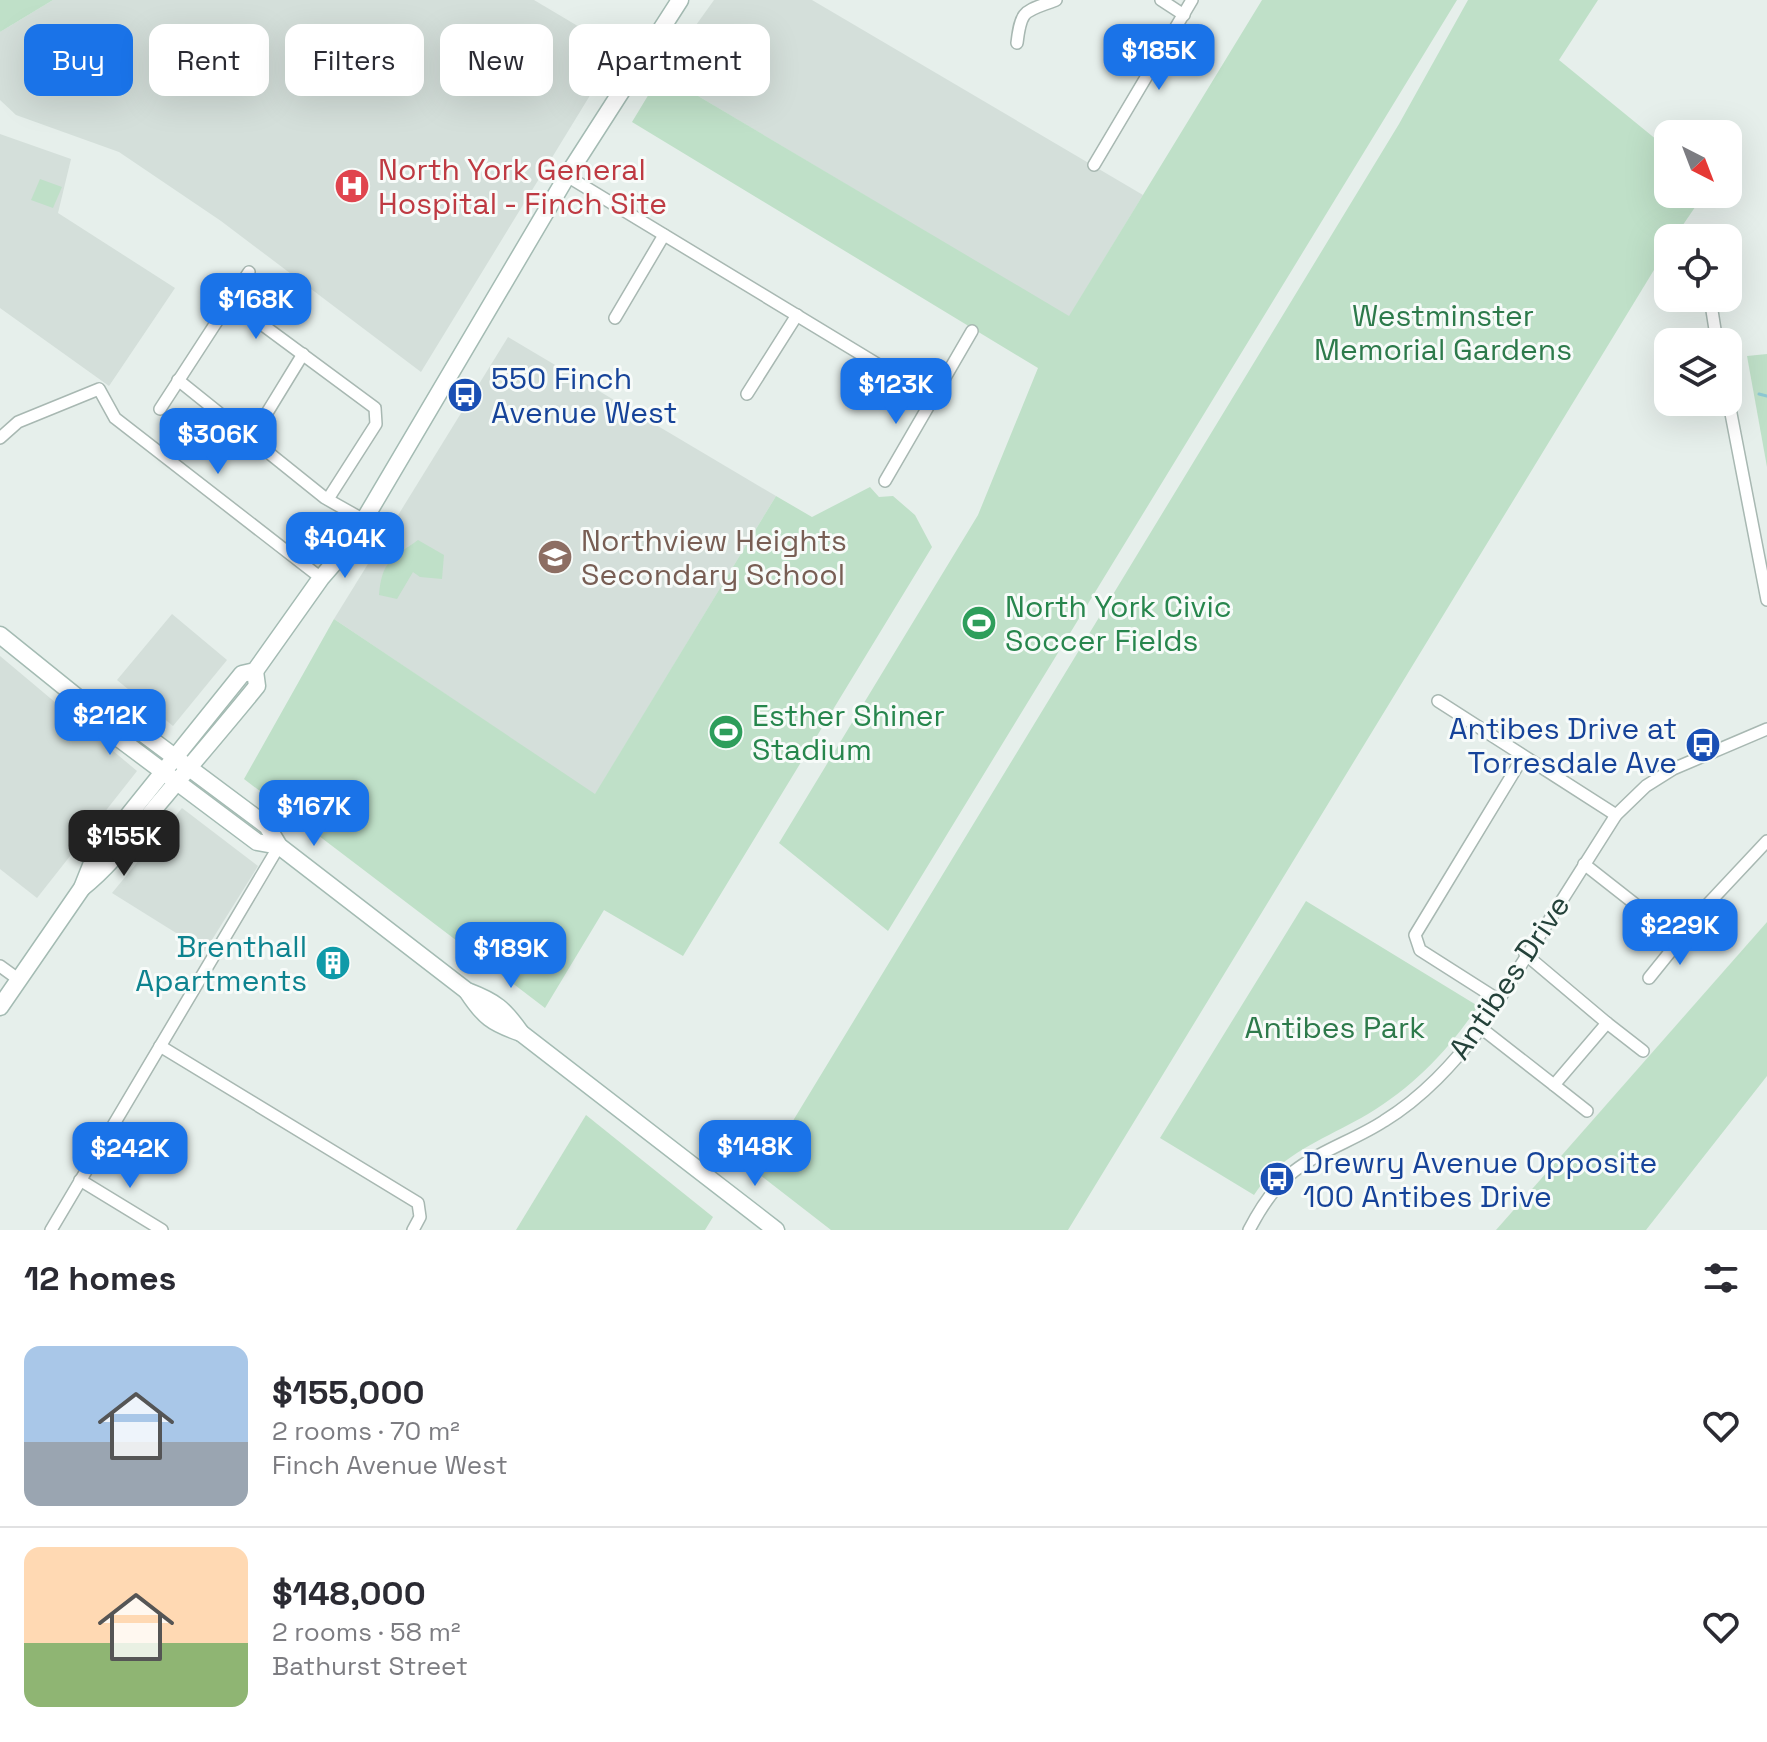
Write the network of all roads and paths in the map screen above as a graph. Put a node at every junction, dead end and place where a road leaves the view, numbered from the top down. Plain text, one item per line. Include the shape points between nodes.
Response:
1 (680, 0) edge
2 (1056, 0) edge
3 (1161, 0) edge
4 (1192, 0) edge
5 (1184, 15) junction
6 (1017, 43) dead end
7 (1094, 165) dead end
8 (567, 176) junction
9 (664, 235) junction
10 (249, 272) dead end
11 (229, 300) junction
12 (797, 315) junction
13 (615, 318) dead end
14 (972, 331) dead end
15 (303, 354) junction
16 (178, 380) junction
17 (937, 389) junction
18 (747, 394) dead end
19 (160, 409) dead end
20 (1731, 416) edge
21 (0, 438) edge
22 (251, 439) junction
23 (885, 481) dead end
24 (328, 499) junction
25 (364, 520) junction
26 (321, 578) junction
27 (1767, 600) edge
28 (0, 635) edge
29 (255, 671) junction
30 (1438, 701) dead end
31 (98, 714) junction
32 (1767, 729) edge
33 (175, 757) junction
34 (1523, 757) junction
35 (190, 768) junction
36 (162, 772) junction
37 (177, 783) junction
38 (1616, 815) junction
39 (1767, 841) edge
40 (279, 846) junction
41 (1584, 864) junction
42 (82, 888) junction
43 (1677, 937) junction
44 (1525, 954) junction
45 (0, 966) edge
46 (1649, 978) dead end
47 (18, 979) junction
48 (1497, 999) junction
49 (0, 1007) edge
50 (1607, 1023) junction
51 (1481, 1028) junction
52 (160, 1046) junction
53 (1643, 1051) dead end
54 (1554, 1085) junction
55 (1587, 1111) dead end
56 (80, 1180) junction
57 (51, 1230) edge
58 (162, 1230) edge
59 (413, 1230) edge
60 (776, 1230) edge
61 (1249, 1230) edge

1 - 8 main road
2 - 6 street via 1020,19
3 - 5 street
4 - 5 street
5 - 7 street
8 - 9 street
8 - 25 main road
9 - 12 street
9 - 13 street
10 - 11 street
11 - 15 street
11 - 16 street
12 - 17 street via 887,370
12 - 18 street
14 - 17 street
15 - 22 street
15 - 24 street via 373,405 377,415
16 - 19 street
16 - 22 street
17 - 23 street
20 - 27 street
21 - 26 street via 24,419 99,389 115,418
22 - 24 street
24 - 25 street
25 - 26 main road
26 - 29 main road
28 - 31 main road
29 - 33 main road via 242,674
29 - 35 main road via 257,686
30 - 34 street
31 - 33 main road via 113,711
31 - 36 main road via 101,725
32 - 38 street, Antibes Drive via 1673,769
33 - 35 main road
33 - 36 main road
34 - 38 street
34 - 48 street via 1415,935 1420,950
35 - 37 main road
35 - 40 main road via 267,826
36 - 37 main road
36 - 42 main road via 94,858
37 - 40 main road via 257,842
37 - 42 main road via 106,869
38 - 41 street, Antibes Drive
39 - 43 street
40 - 52 street
40 - 60 main road via 467,991 503,1009 521,1033
41 - 43 street
41 - 44 street, Antibes Drive
42 - 47 main road
43 - 46 street
44 - 48 street, Antibes Drive
44 - 50 street
45 - 47 street
47 - 49 main road
48 - 51 street, Antibes Drive
50 - 53 street
50 - 54 street
51 - 54 street
51 - 61 street, Antibes Drive via 1415,1100 1291,1173
52 - 56 street
52 - 59 street via 418,1203 420,1217
54 - 55 street
56 - 57 street
56 - 58 street

